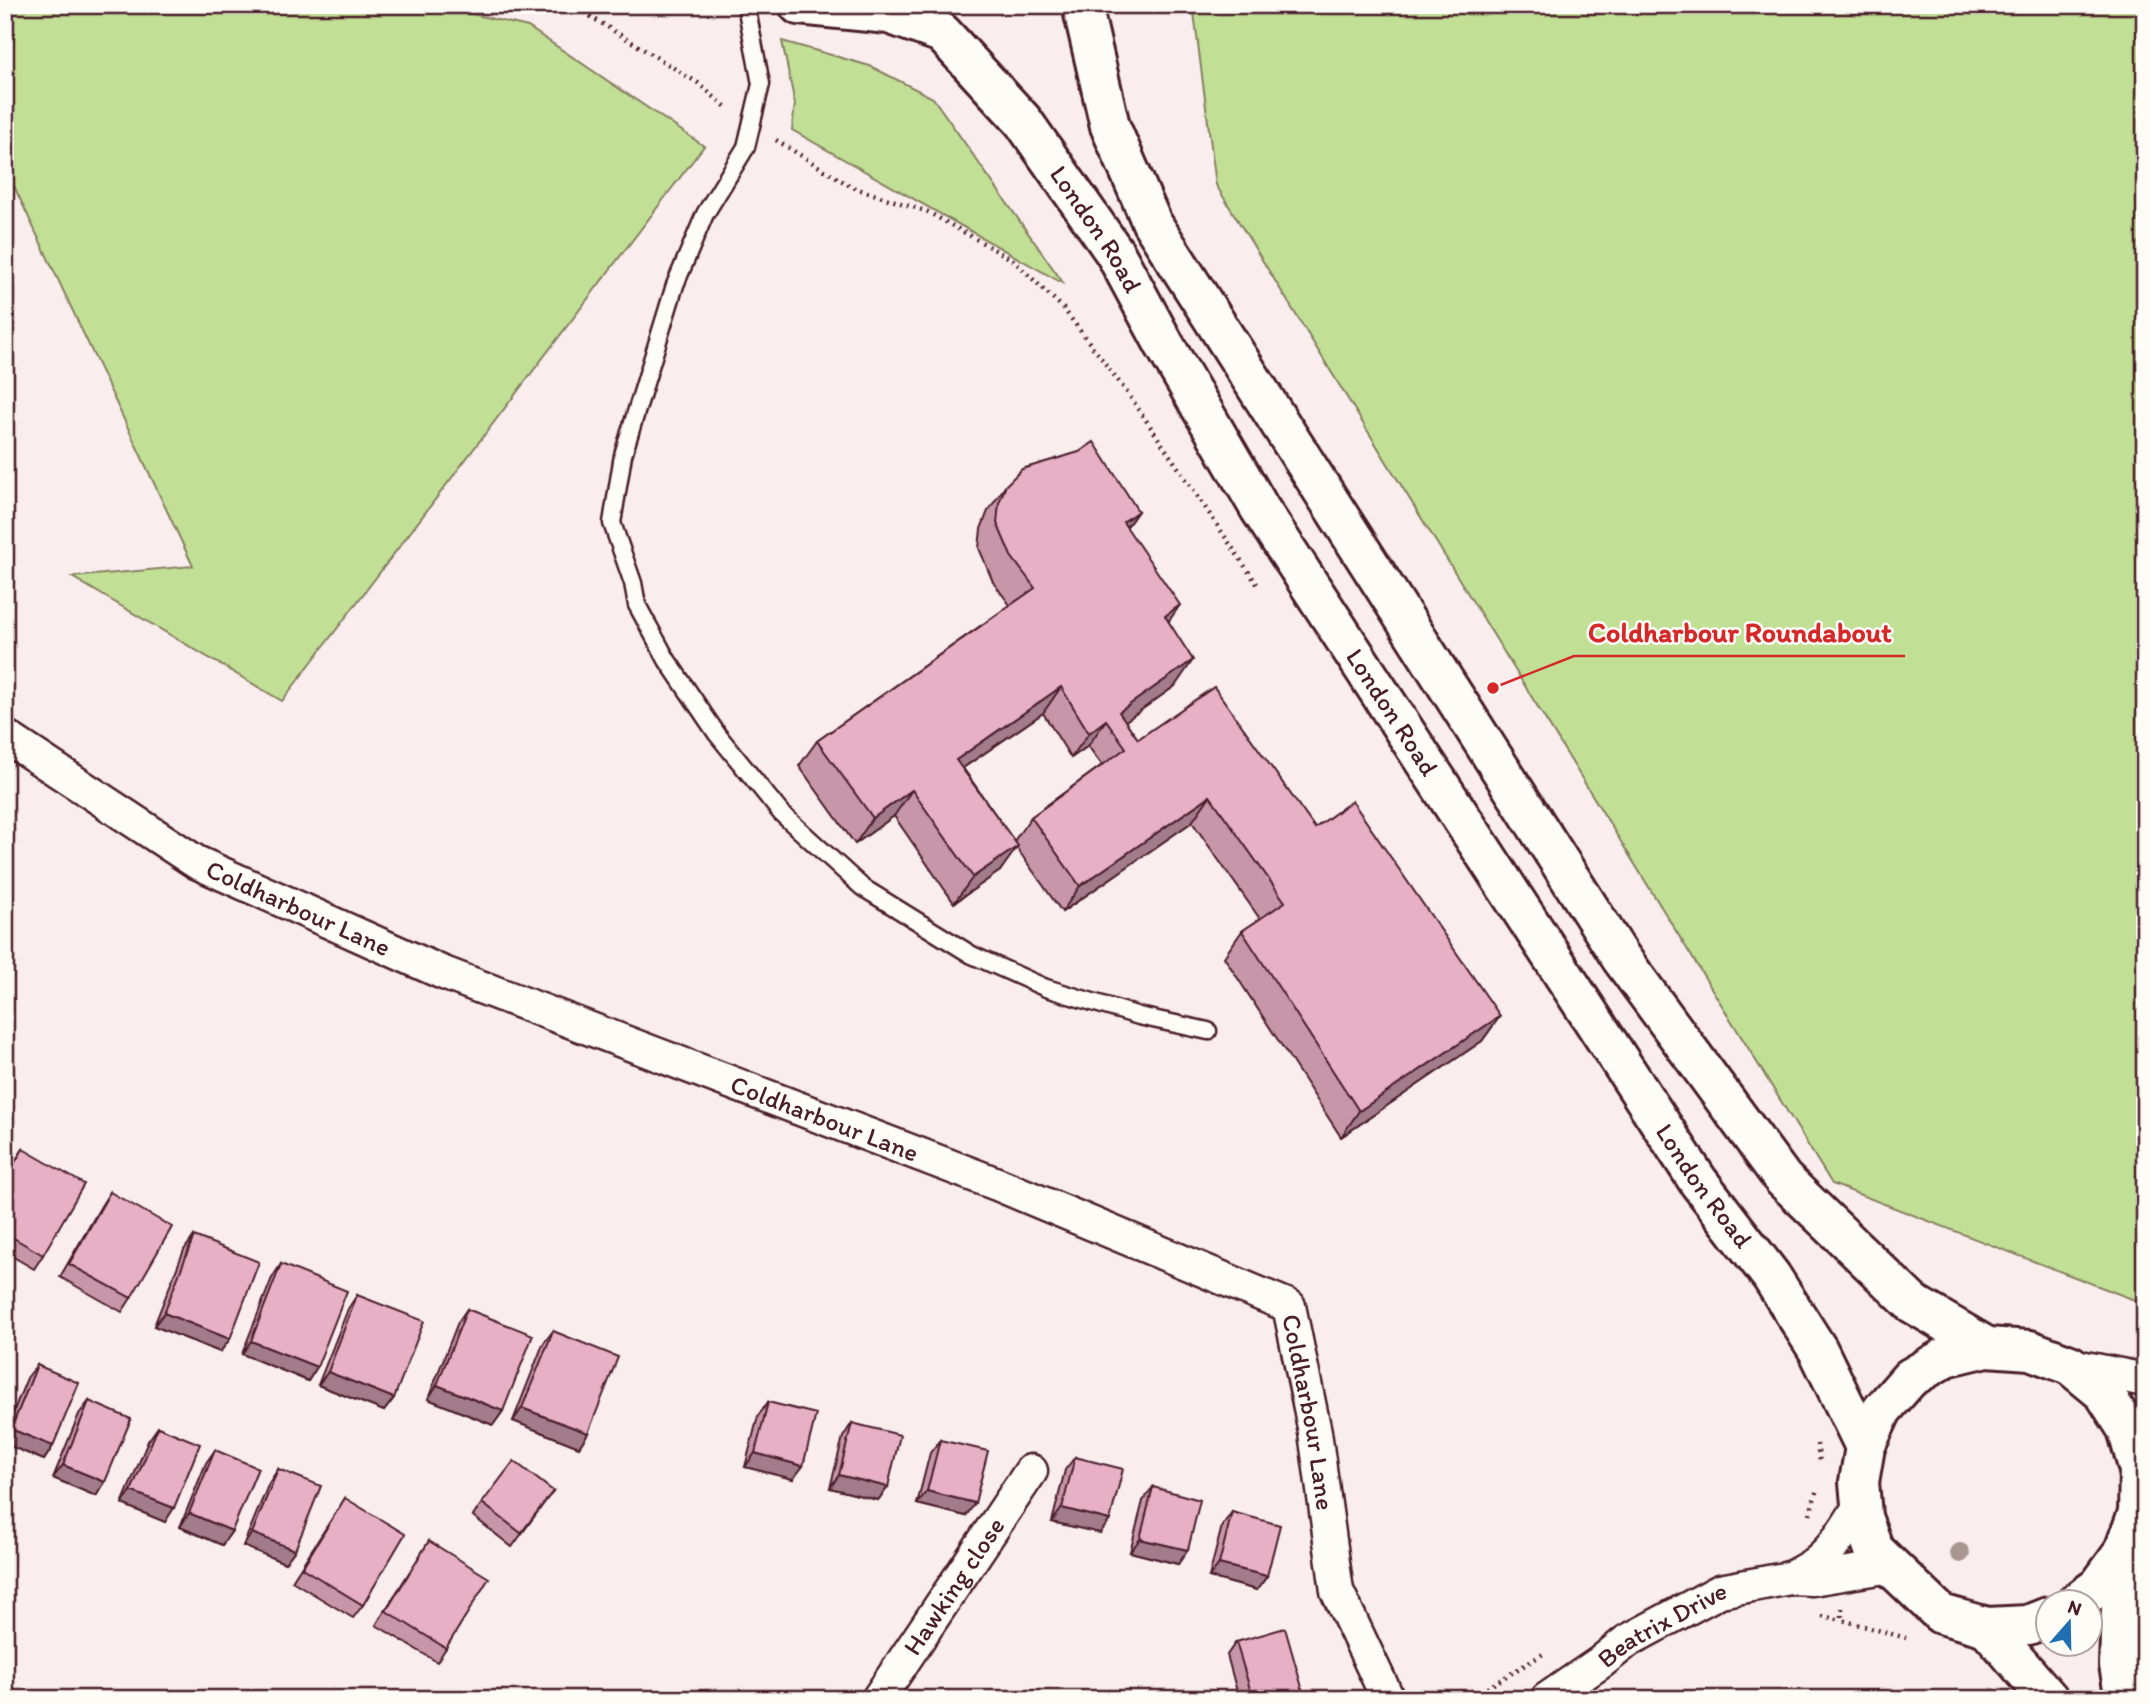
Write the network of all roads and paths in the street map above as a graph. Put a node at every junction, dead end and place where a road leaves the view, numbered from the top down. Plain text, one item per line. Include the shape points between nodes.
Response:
1 (572, 5) edge
2 (746, 5) edge
3 (799, 5) edge
4 (1082, 5) edge
5 (895, 9) edge
6 (751, 127) junction
7 (1259, 587) dead end
8 (5, 736) edge
9 (1208, 1031) dead end
10 (1987, 1347) junction
11 (2070, 1365) junction
12 (2145, 1380) edge
13 (1816, 1438) dead end
14 (1865, 1447) junction
15 (1031, 1471) dead end
16 (1822, 1475) dead end
17 (1818, 1488) dead end
18 (1861, 1504) junction
19 (2141, 1509) edge
20 (2123, 1553) junction
21 (1834, 1563) junction
22 (1891, 1566) junction
23 (2096, 1588) edge
24 (2035, 1622) edge
25 (1987, 1627) junction
26 (1911, 1640) dead end
27 (1545, 1653) dead end
28 (878, 1699) edge
29 (1388, 1699) edge
30 (1469, 1699) edge
31 (1547, 1699) edge
32 (2049, 1699) edge
33 (2125, 1699) edge

1 - 6 path via 698,83
2 - 6 lane via 761,84
3 - 5 main road, London Road
4 - 10 main road, London Road via 1110,126 1152,223 1621,958 1783,1178 1912,1303
5 - 14 main road, London Road via 942,33 1023,121 1115,253 1260,509 1698,1181 1771,1276 1818,1350
6 - 7 path via 852,187 928,212 1013,260 1063,308 1129,395
6 - 9 lane via 746,147 705,214 675,285 623,456 612,523 637,605 717,734 780,813 862,887 972,955 1046,988
8 - 29 street, Coldharbour Lane via 196,862 442,972 997,1184 1289,1306 1315,1432 1338,1591
10 - 11 main road via 2030,1350
10 - 14 main road via 1946,1357 1910,1378 1882,1410
11 - 12 street
11 - 19 main road via 2104,1392 2127,1429 2139,1470
13 - 16 path
14 - 18 main road via 1859,1482
15 - 28 street, Hawking close
17 - 21 path via 1810,1513 1814,1533
18 - 21 street, Beatrix Drive via 1843,1533
18 - 22 main road via 1874,1550
19 - 20 main road
20 - 23 main road
20 - 33 main road via 2119,1665
21 - 22 street, Beatrix Drive
21 - 26 path via 1842,1620
21 - 31 street, Beatrix Drive via 1815,1564 1790,1578 1720,1591 1627,1641
22 - 25 main road via 1941,1614
24 - 25 main road
25 - 32 main road
27 - 30 path

